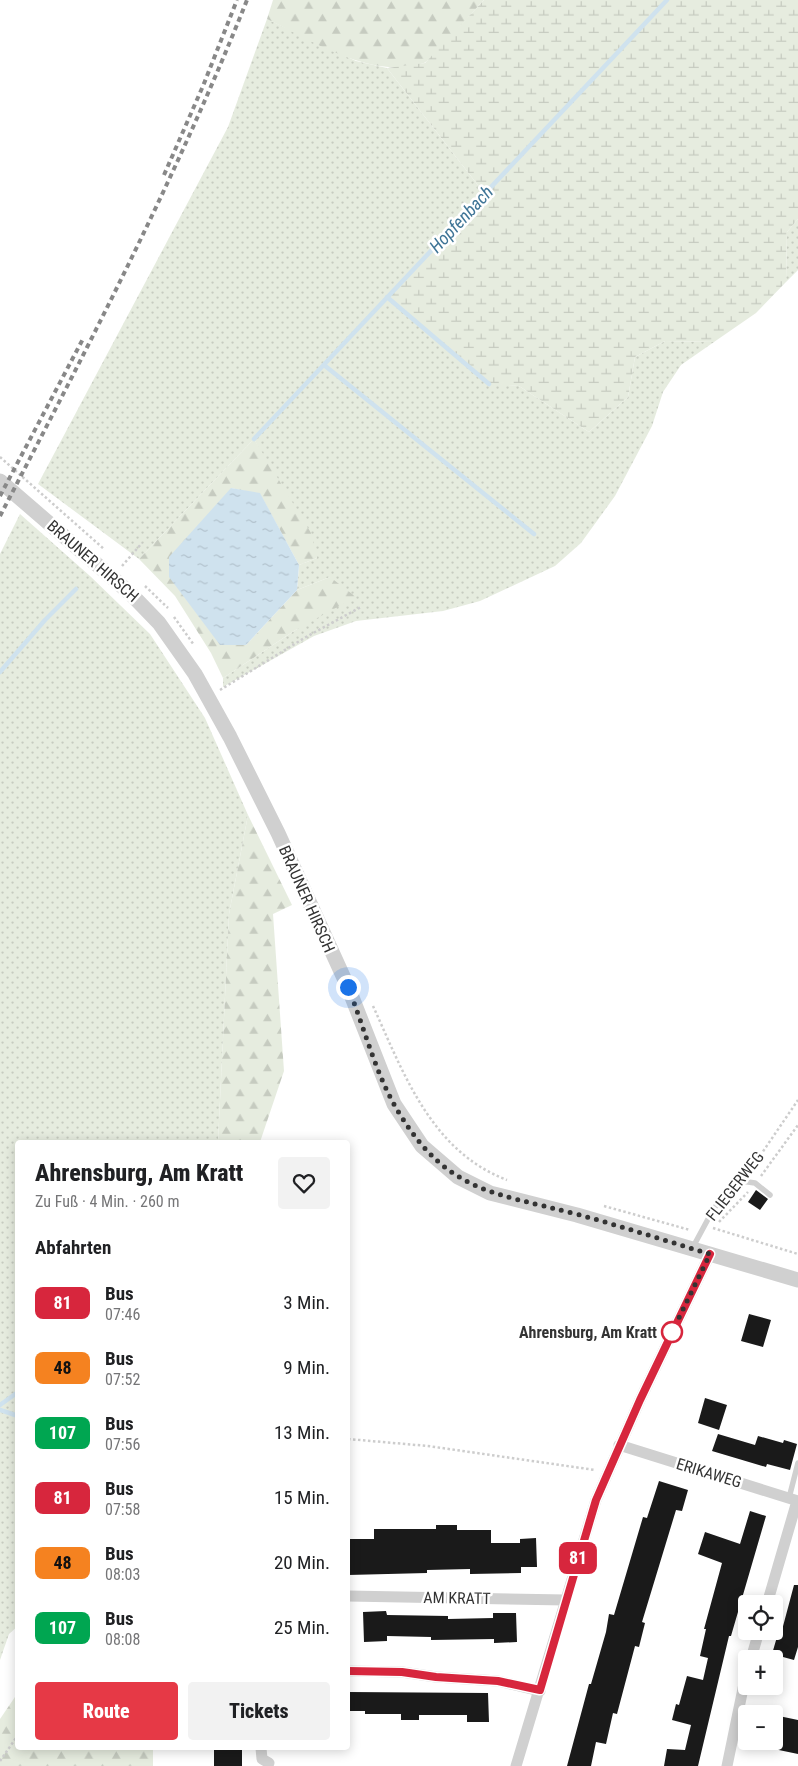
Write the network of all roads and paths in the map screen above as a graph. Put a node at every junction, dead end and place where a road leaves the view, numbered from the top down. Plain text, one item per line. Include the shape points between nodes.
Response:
1 (0, 457) edge
2 (0, 481) edge
3 (142, 543) dead end
4 (108, 553) dead end
5 (115, 560) dead end
6 (118, 572) junction
7 (128, 572) dead end
8 (142, 582) dead end
9 (361, 607) dead end
10 (198, 652) dead end
11 (216, 682) dead end
12 (215, 694) junction
13 (225, 698) dead end
14 (371, 1001) dead end
15 (798, 1100) edge
16 (741, 1181) junction
17 (512, 1182) dead end
18 (770, 1195) dead end
19 (596, 1204) dead end
20 (702, 1229) junction
21 (692, 1249) junction
22 (710, 1254) junction
23 (798, 1254) edge
24 (798, 1280) edge
25 (350, 1440) edge
26 (619, 1445) junction
27 (798, 1463) edge
28 (609, 1472) junction
29 (795, 1500) edge
30 (769, 1595) edge
31 (350, 1596) edge
32 (566, 1600) junction
33 (350, 1671) edge
34 (540, 1690) junction
35 (742, 1695) edge
36 (15, 1739) edge
37 (261, 1750) edge
38 (0, 1761) edge
39 (269, 1762) dead end
40 (516, 1766) edge
41 (727, 1766) edge

1 - 4 path
2 - 6 street, BRAUNER HIRSCH
3 - 6 path
5 - 6 path
6 - 7 path
6 - 12 street, BRAUNER HIRSCH
8 - 10 path via 186,630
9 - 12 path
11 - 12 path
12 - 13 path
12 - 21 street, BRAUNER HIRSCH via 348,987 394,1104 422,1146 458,1177 490,1193
14 - 17 path via 427,1116 457,1149 476,1164
15 - 16 path, FLIEGERWEG
16 - 18 lane via 755,1183
16 - 20 lane, FLIEGERWEG via 714,1208
19 - 20 path via 690,1230
20 - 21 lane, FLIEGERWEG
20 - 23 path via 713,1228
21 - 22 street, BRAUNER HIRSCH
22 - 24 street, BRAUNER HIRSCH
22 - 26 street
25 - 28 path via 428,1446
26 - 28 street
26 - 29 street, ERIKAWEG
27 - 29 lane
28 - 32 street via 596,1500
29 - 30 street
31 - 32 street, AM KRATT
32 - 34 street
33 - 34 street via 402,1672 498,1681
34 - 40 street
35 - 41 street
36 - 38 path
37 - 39 street via 262,1759

